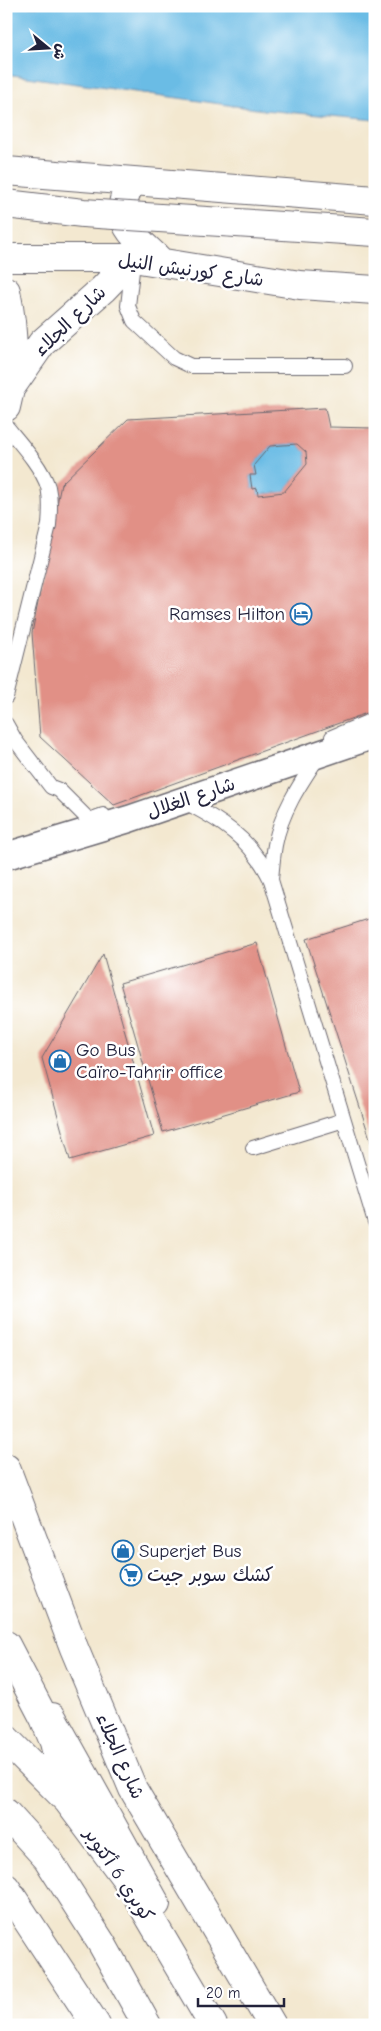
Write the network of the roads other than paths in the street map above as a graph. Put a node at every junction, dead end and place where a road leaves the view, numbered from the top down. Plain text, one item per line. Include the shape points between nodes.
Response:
1 (6, 170) edge
2 (157, 184) junction
3 (375, 200) edge
4 (6, 204) edge
5 (375, 232) edge
6 (6, 258) edge
7 (133, 258) junction
8 (161, 262) junction
9 (375, 290) edge
10 (6, 291) edge
11 (345, 366) dead end
12 (9, 397) edge
13 (6, 426) edge
14 (6, 697) edge
15 (375, 719) edge
16 (6, 724) edge
17 (375, 735) edge
18 (11, 743) edge
19 (319, 755) junction
20 (183, 801) junction
21 (89, 826) junction
22 (6, 856) edge
23 (271, 880) junction
24 (344, 1120) junction
25 (253, 1148) dead end
26 (375, 1222) edge
27 (6, 1468) edge
28 (12, 1493) edge
29 (6, 1629) edge
30 (6, 1645) edge
31 (6, 1739) edge
32 (68, 1801) junction
33 (6, 1813) edge
34 (6, 1888) edge
35 (96, 2025) edge
36 (148, 2025) edge
37 (213, 2025) edge
38 (225, 2025) edge
39 (272, 2025) edge

1 - 2 main road
2 - 3 main road
2 - 8 main road via 136,187 125,194 122,212 131,232
4 - 5 main road, bridge
6 - 7 main road, شارع كورنيش النيل
7 - 8 main road, شارع كورنيش النيل
7 - 11 lane via 128,306 134,321 174,358 191,366
7 - 12 main road, شارع الجلاء via 42,342
8 - 9 main road, شارع كورنيش النيل via 300,285
10 - 12 main road, شارع الجلاء via 13,325
13 - 14 lane via 48,485 51,505 49,525
15 - 21 lane via 299,751
16 - 18 lane
17 - 19 street, شارع الغلال
18 - 21 lane via 51,787 59,790
19 - 20 street, شارع الغلال
19 - 23 lane via 284,813 275,844
20 - 21 street, شارع الغلال
20 - 23 lane via 211,815 236,834 257,856
21 - 22 street, شارع الغلال
23 - 24 lane
24 - 25 lane
24 - 26 lane
27 - 28 main road, شارع الجلاء
28 - 39 main road, شارع الجلاء via 133,1789
29 - 38 main road, شارع الجلاء via 100,1805
30 - 32 main road via 54,1742
31 - 32 main road, كوبري 6 أكتوبر
32 - 37 main road, كوبري 6 أكتوبر via 130,1884
33 - 36 main road via 48,1858
34 - 35 main road

